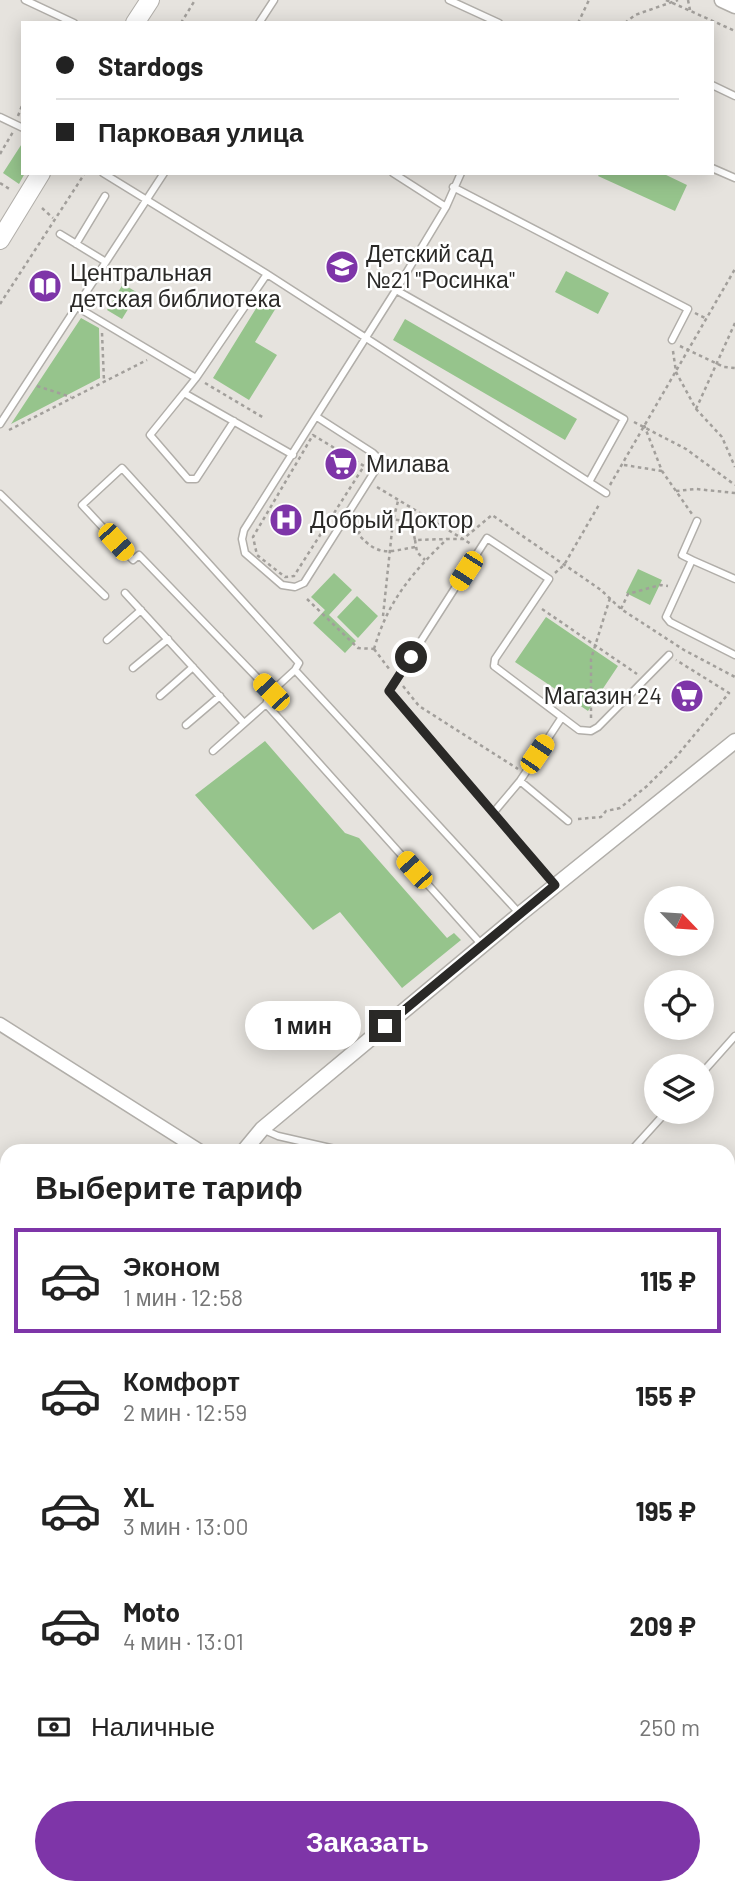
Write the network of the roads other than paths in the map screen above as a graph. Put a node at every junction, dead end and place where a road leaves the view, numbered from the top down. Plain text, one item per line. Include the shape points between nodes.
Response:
1 (24, 0) edge
2 (150, 0) edge
3 (274, 0) edge
4 (449, 0) edge
5 (70, 21) edge
6 (136, 21) edge
7 (260, 21) edge
8 (495, 21) edge
9 (714, 86) edge
10 (735, 96) edge
11 (0, 117) edge
12 (21, 127) edge
13 (714, 169) edge
14 (40, 175) edge
15 (106, 175) edge
16 (163, 175) edge
17 (396, 175) edge
18 (460, 175) edge
19 (735, 178) edge
20 (453, 187) junction
21 (105, 196) dead end
22 (146, 201) junction
23 (446, 207) junction
24 (60, 234) road end
25 (0, 240) edge
26 (76, 244) junction
27 (106, 262) junction
28 (267, 274) junction
29 (396, 290) junction
30 (77, 307) junction
31 (365, 339) junction
32 (672, 341) road end
33 (196, 378) junction
34 (184, 393) junction
35 (317, 417) junction
36 (234, 421) junction
37 (0, 424) edge
38 (293, 455) junction
39 (589, 482) junction
40 (606, 493) road end
41 (0, 494) edge
42 (697, 521) road end
43 (692, 560) junction
44 (735, 579) edge
45 (125, 593) dead end
46 (105, 596) dead end
47 (141, 610) junction
48 (168, 639) junction
49 (107, 640) dead end
50 (669, 655) road end
51 (735, 655) edge
52 (193, 667) junction
53 (133, 668) dead end
54 (295, 670) junction
55 (271, 692) junction
56 (160, 696) dead end
57 (220, 696) junction
58 (266, 704) junction
59 (562, 717) junction
60 (244, 723) junction
61 (186, 724) dead end
62 (735, 741) edge
63 (213, 751) dead end
64 (520, 781) junction
65 (494, 812) junction
66 (568, 821) road end
67 (555, 885) junction
68 (520, 914) junction
69 (482, 945) junction
70 (0, 1024) edge
71 (735, 1036) edge
72 (714, 1060) edge
73 (655, 1124) edge
74 (262, 1129) junction
75 (189, 1144) edge
76 (250, 1144) edge
77 (313, 1144) edge
78 (637, 1144) edge

1 - 5 lane
2 - 6 main road
3 - 7 lane
4 - 8 lane
9 - 10 lane
11 - 12 lane
13 - 19 lane
14 - 25 main road
15 - 22 lane
16 - 22 lane
17 - 23 lane
18 - 20 lane
20 - 23 lane
20 - 32 lane via 688,309
21 - 26 lane
22 - 27 lane
22 - 28 lane
23 - 29 lane
24 - 26 lane
26 - 27 lane
27 - 30 lane
28 - 31 lane
28 - 33 lane
29 - 31 lane
29 - 39 lane via 624,419
30 - 33 lane
30 - 37 lane
31 - 35 lane
31 - 39 lane
33 - 34 lane
34 - 36 lane
34 - 36 lane via 150,435 188,479 196,479
35 - 38 lane
35 - 38 lane via 373,453 378,466 304,583 295,587 282,585 245,553 242,539
36 - 38 lane
39 - 40 lane
41 - 46 lane
42 - 43 lane via 682,555
43 - 44 lane
43 - 51 lane via 666,613 667,620
45 - 47 lane
47 - 48 lane
47 - 49 lane
48 - 52 lane
48 - 53 lane
50 - 59 lane via 591,731 579,730
52 - 56 lane
52 - 57 lane
54 - 55 lane
54 - 55 lane via 299,663 122,468 82,505 133,560 139,555
54 - 68 lane
55 - 58 lane
57 - 60 lane
57 - 61 lane
58 - 60 lane
58 - 69 lane
59 - 64 lane
59 - 65 lane via 494,666 549,579 487,538 389,691
60 - 63 lane
62 - 67 street
64 - 65 lane
64 - 66 lane
65 - 67 lane
67 - 68 street
68 - 69 street
69 - 74 street
70 - 75 street
71 - 72 lane
73 - 78 lane
74 - 76 street
74 - 77 lane

